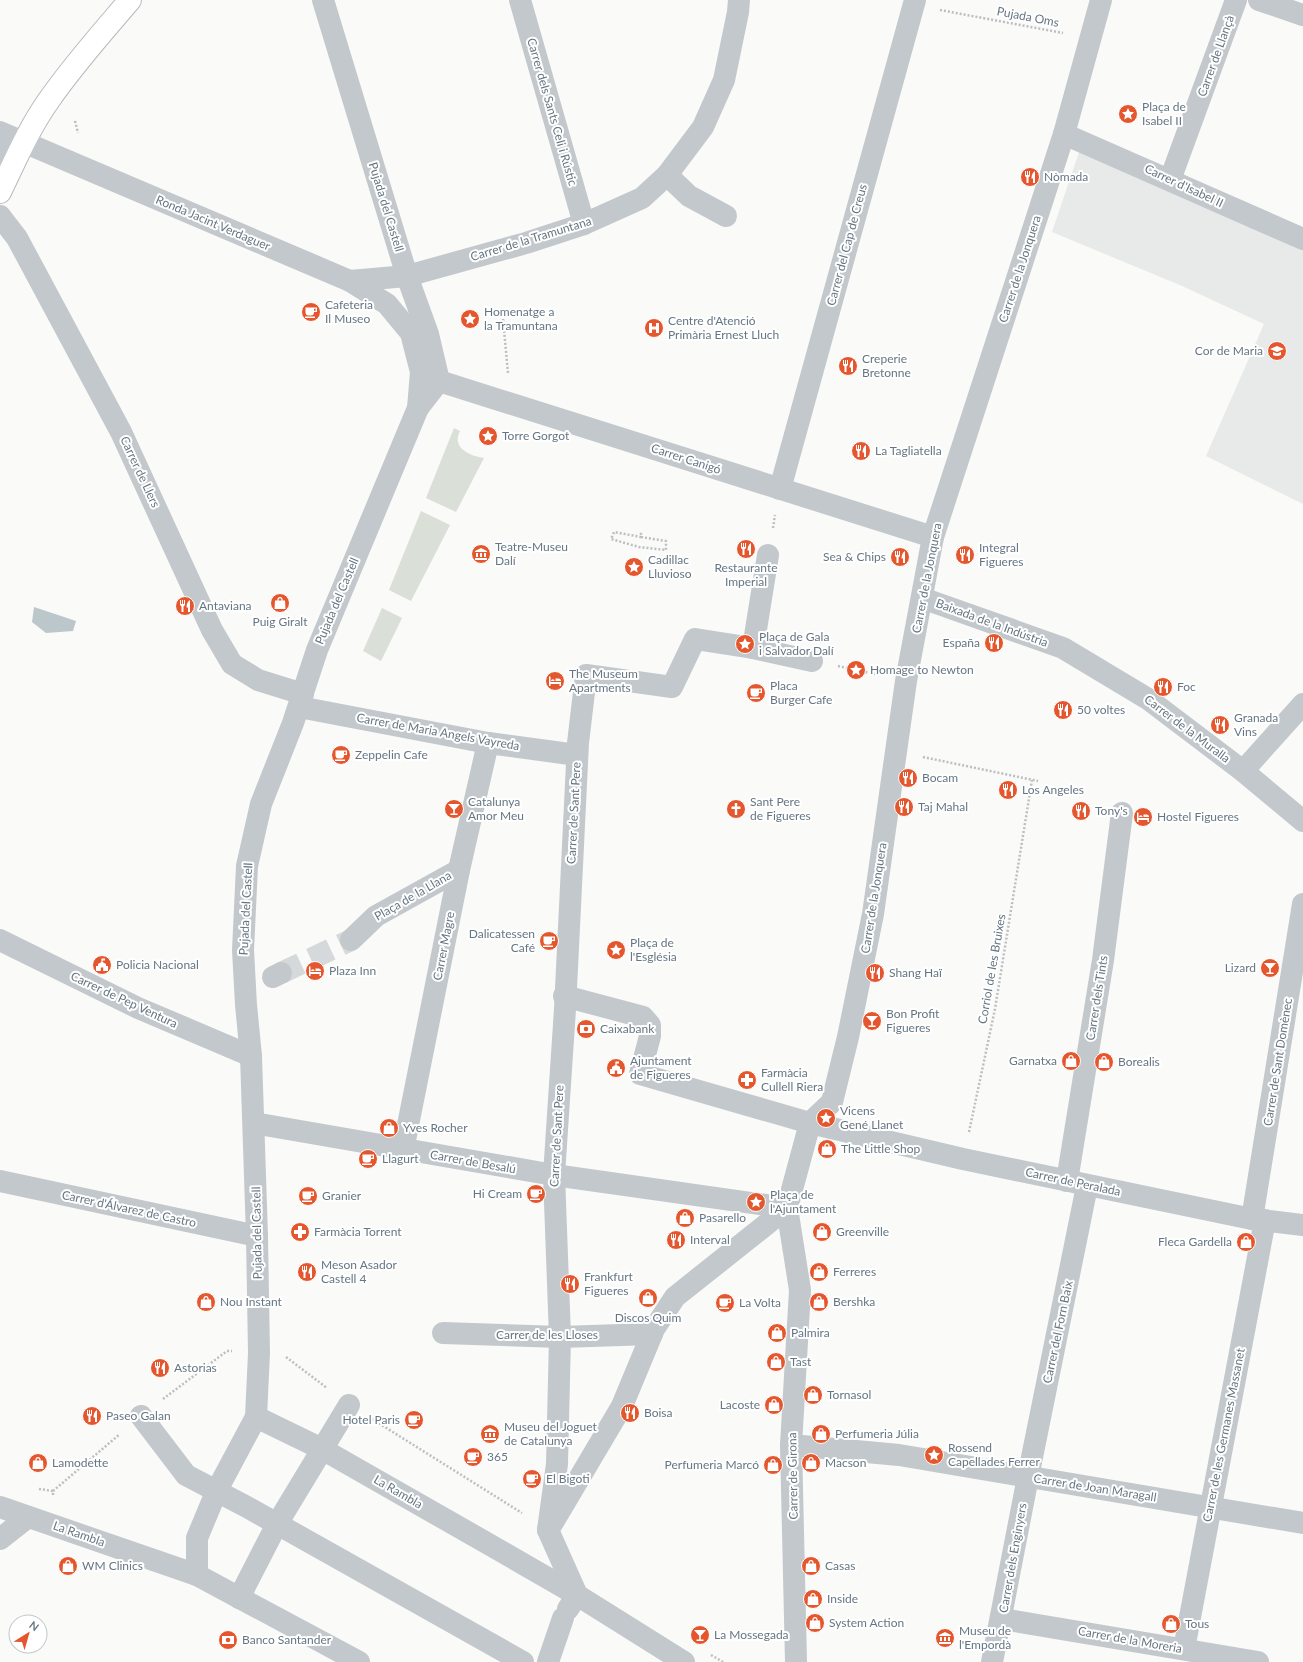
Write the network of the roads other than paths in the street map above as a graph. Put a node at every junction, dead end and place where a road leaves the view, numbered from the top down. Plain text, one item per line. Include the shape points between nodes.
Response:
1 (130, 0) edge
2 (322, 0) edge
3 (520, 0) edge
4 (739, 0) edge
5 (1101, 0) edge
6 (1236, 0) edge
7 (1259, 0) edge
8 (914, 3) edge
9 (1303, 15) edge
10 (0, 132) edge
11 (1064, 134) junction
12 (24, 143) junction
13 (0, 155) edge
14 (667, 175) junction
15 (1170, 180) junction
16 (0, 192) edge
17 (0, 216) edge
18 (726, 216) dead end
19 (584, 224) junction
20 (1303, 239) edge
21 (407, 276) junction
22 (350, 281) junction
23 (439, 381) junction
24 (418, 408) junction
25 (780, 489) junction
26 (933, 536) junction
27 (768, 555) dead end
28 (922, 598) junction
29 (753, 648) junction
30 (1063, 648) joint
31 (812, 661) road end
32 (301, 701) junction
33 (1303, 704) edge
34 (488, 742) junction
35 (577, 749) junction
36 (1242, 771) junction
37 (1122, 814) dead end
38 (1303, 821) edge
39 (459, 870) junction
40 (1303, 904) edge
41 (0, 940) edge
42 (351, 940) tunnel mouth
43 (564, 996) junction
44 (250, 1056) junction
45 (254, 1123) junction
46 (810, 1123) junction
47 (403, 1150) junction
48 (554, 1175) junction
49 (0, 1181) edge
50 (1077, 1184) junction
51 (787, 1208) junction
52 (1258, 1220) junction
53 (1303, 1225) edge
54 (258, 1236) junction
55 (653, 1331) junction
56 (443, 1333) dead end
57 (560, 1338) junction
58 (349, 1405) road end
59 (140, 1416) dead end
60 (256, 1417) junction
61 (791, 1445) junction
62 (322, 1449) junction
63 (1028, 1477) junction
64 (217, 1490) junction
65 (0, 1507) edge
66 (1210, 1507) junction
67 (28, 1517) junction
68 (1303, 1523) edge
69 (277, 1524) junction
70 (548, 1530) junction
71 (0, 1539) edge
72 (197, 1575) junction
73 (239, 1598) junction
74 (569, 1607) junction
75 (1002, 1619) junction
76 (1184, 1649) junction
77 (359, 1662) edge
78 (523, 1662) edge
79 (548, 1662) edge
80 (684, 1662) edge
81 (796, 1662) edge
82 (992, 1662) edge
83 (1258, 1662) edge

1 - 12 main road via 48,101
2 - 21 street, Pujada del Castell
3 - 19 street, Carrer dels Sants Celi i Rústic
4 - 14 street, Carrer de la Tramuntana via 724,80 703,127
5 - 11 street, Carrer de la Jonquera
6 - 15 street, Carrer de Llançà
7 - 9 street
8 - 25 street, Carrer del Cap de Creus
10 - 12 street, Ronda Jacint Verdaguer
11 - 15 street, Carrer d'Isabel II
11 - 26 street, Carrer de la Jonquera
12 - 13 street
12 - 16 main road
12 - 22 street, Ronda Jacint Verdaguer
14 - 18 street via 689,196
14 - 19 street, Carrer de la Tramuntana via 642,198
15 - 20 street, Carrer d'Isabel II
17 - 32 street, Carrer de Llers via 17,238 122,432 212,630 232,664
19 - 21 street, Carrer de la Tramuntana
21 - 22 street, Ronda Jacint Verdaguer
21 - 23 street, Pujada del Castell via 428,334
22 - 24 street, Pujada del Castell via 387,304 411,333 421,372
23 - 24 street, Pujada del Castell
23 - 25 street, Carrer Canigó
24 - 32 street, Pujada del Castell via 317,650
25 - 26 street, Carrer Canigó
26 - 28 street, Carrer de la Jonquera
27 - 29 street
28 - 30 street, Baixada de la Indústria
28 - 46 street, Carrer de la Jonquera via 906,681 873,914 848,1037 832,1102
29 - 31 street
29 - 35 street, Carrer de Sant Pere via 694,639 672,687 586,675
30 - 36 street, Carrer de la Muralla via 1148,699
32 - 34 street, Carrer de Maria Angels Vayreda
32 - 44 street, Pujada del Castell via 261,804 247,866 243,950
33 - 36 street
34 - 35 street, Carrer de Maria Angels Vayreda
34 - 39 street, Carrer Magre
35 - 43 street, Carrer de Sant Pere
36 - 38 street, Carrer de la Muralla
37 - 50 street, Carrer dels Tints
39 - 42 street, Plaça de la Llana via 376,916
39 - 47 street, Carrer Magre
40 - 52 street, Carrer de Sant Domènec
41 - 44 street, Carrer de Pep Ventura via 138,1008
43 - 46 street via 643,1017 650,1025 650,1036 640,1074
43 - 48 street, Carrer de Sant Pere
44 - 45 street, Pujada del Castell
45 - 47 street, Carrer de Besalú
45 - 54 street, Pujada del Castell
46 - 50 street, Carrer de Peralada
46 - 51 street
47 - 48 street, Carrer de Besalú
48 - 51 street, Carrer de Besalú
48 - 57 street, Carrer de Sant Pere
49 - 54 street, Carrer d'Álvarez de Castro
50 - 52 street, Carrer de Peralada
50 - 63 street, Carrer del Forn Baix
51 - 55 street via 675,1297
51 - 61 street, Carrer de Girona via 800,1290
52 - 53 street, Carrer de Peralada
52 - 66 street, Carrer de les Germanes Massanet
54 - 60 street, Pujada del Castell via 259,1353
55 - 57 street, Carrer de les Lloses
55 - 70 street via 622,1406
56 - 57 street, Carrer de les Lloses
57 - 70 street, Carrer de Sant Pere via 557,1464
58 - 62 street
59 - 64 street via 186,1475
60 - 62 street, La Rambla
60 - 64 street
61 - 63 street, Carrer de Joan Maragall via 900,1456
61 - 81 street, Carrer de Girona
62 - 69 street
62 - 74 street, La Rambla
63 - 66 street, Carrer de Joan Maragall
63 - 75 street, Carrer dels Enginyers
64 - 69 street
64 - 72 street via 197,1538
65 - 67 street, La Rambla
66 - 68 street, Carrer de Joan Maragall
66 - 76 street, Carrer de les Germanes Massanet
67 - 71 street
67 - 72 street, La Rambla
69 - 73 street
69 - 78 street
70 - 74 street
72 - 73 street, La Rambla
73 - 77 street, La Rambla
74 - 79 street
74 - 80 street, La Rambla
75 - 76 street, Carrer de la Moreria
75 - 82 street, Carrer dels Enginyers
76 - 83 street, Carrer de la Moreria

